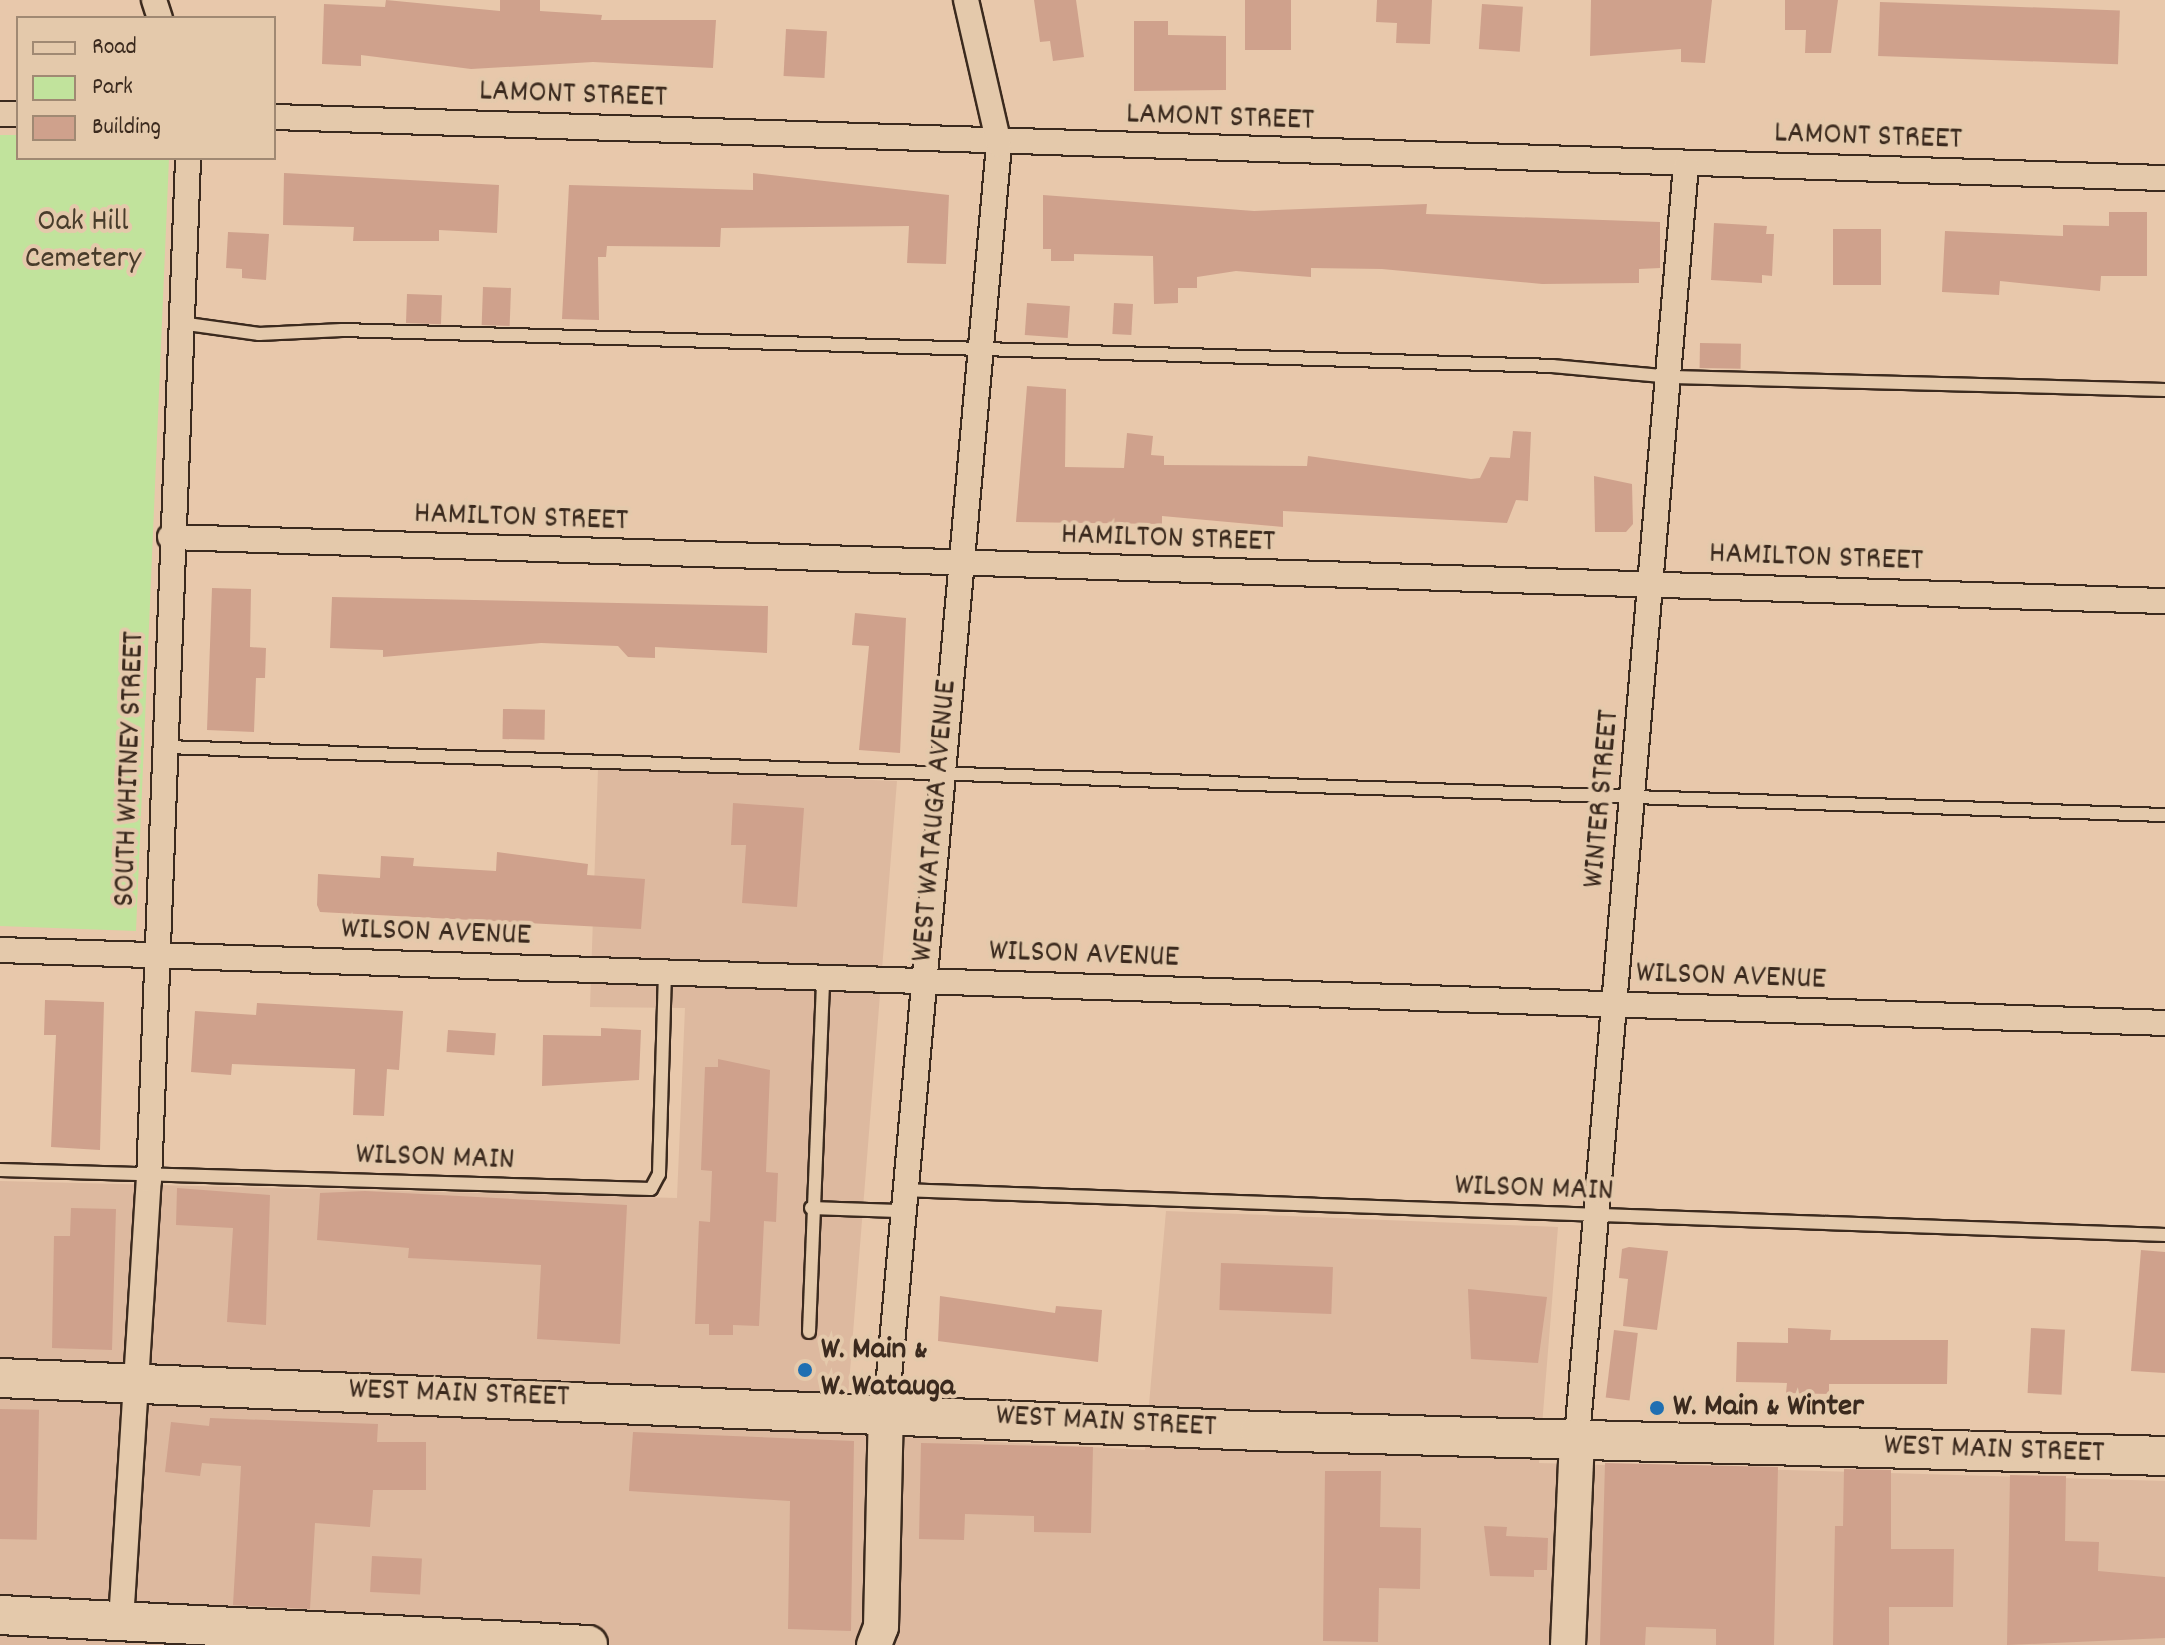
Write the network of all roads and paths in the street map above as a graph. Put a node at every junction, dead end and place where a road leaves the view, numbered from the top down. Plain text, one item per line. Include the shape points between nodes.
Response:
1 (966, 0) edge
2 (276, 117) edge
3 (999, 144) junction
4 (188, 160) edge
5 (1686, 166) junction
6 (2165, 178) edge
7 (180, 323) junction
8 (979, 353) junction
9 (1672, 377) junction
10 (2165, 390) edge
11 (170, 537) junction
12 (959, 566) junction
13 (1653, 586) junction
14 (2165, 601) edge
15 (166, 747) junction
16 (942, 774) junction
17 (1636, 797) junction
18 (2165, 815) edge
19 (0, 950) edge
20 (157, 956) junction
21 (665, 975) junction
22 (823, 980) junction
23 (921, 982) junction
24 (1615, 1007) junction
25 (2165, 1023) edge
26 (0, 1170) edge
27 (149, 1180) junction
28 (900, 1201) junction
29 (811, 1208) junction
30 (1595, 1218) junction
31 (2165, 1235) edge
32 (809, 1332) dead end
33 (0, 1378) edge
34 (137, 1383) junction
35 (886, 1411) junction
36 (1577, 1437) junction
37 (2165, 1456) edge
38 (0, 1615) edge
39 (121, 1621) junction
40 (588, 1645) edge
41 (874, 1645) edge
42 (1568, 1645) edge

1 - 3 street, WEST WATAUGA AVENUE
2 - 3 street, LAMONT STREET
3 - 5 street, LAMONT STREET
3 - 8 street, WEST WATAUGA AVENUE
4 - 7 street, SOUTH WHITNEY STREET
5 - 6 street, LAMONT STREET
5 - 9 street, WINTER STREET
7 - 8 lane via 259,334 342,330
7 - 11 street, SOUTH WHITNEY STREET
8 - 9 lane via 1552,366
8 - 12 street, WEST WATAUGA AVENUE
9 - 10 lane
9 - 13 street, WINTER STREET
11 - 12 street, HAMILTON STREET
11 - 15 street, SOUTH WHITNEY STREET
12 - 13 street, HAMILTON STREET
12 - 16 street, WEST WATAUGA AVENUE
13 - 14 street, HAMILTON STREET
13 - 17 street, WINTER STREET
15 - 16 lane
15 - 20 street, SOUTH WHITNEY STREET
16 - 17 lane
16 - 23 street, WEST WATAUGA AVENUE
17 - 18 lane
17 - 24 street, WINTER STREET
19 - 20 street, WILSON AVENUE
20 - 21 street, WILSON AVENUE
20 - 27 street, SOUTH WHITNEY STREET
21 - 22 street, WILSON AVENUE
21 - 27 lane, WILSON MAIN via 659,1174 651,1189
22 - 23 street, WILSON AVENUE
22 - 29 lane
23 - 24 street, WILSON AVENUE
23 - 28 street, WEST WATAUGA AVENUE
24 - 25 street, WILSON AVENUE
24 - 30 street, WINTER STREET
26 - 27 lane, WILSON MAIN
27 - 34 street, SOUTH WHITNEY STREET
28 - 29 lane, WILSON MAIN
28 - 30 lane, WILSON MAIN
28 - 35 street, WEST WATAUGA AVENUE
29 - 32 lane
30 - 31 lane, WILSON MAIN
30 - 36 street, WINTER STREET
33 - 34 main road, WEST MAIN STREET
34 - 35 main road, WEST MAIN STREET
34 - 39 street, SOUTH WHITNEY STREET
35 - 36 main road, WEST MAIN STREET
35 - 41 main road, WEST WATAUGA AVENUE via 881,1627
36 - 37 main road, WEST MAIN STREET
36 - 42 main road
38 - 39 main road
39 - 40 main road

